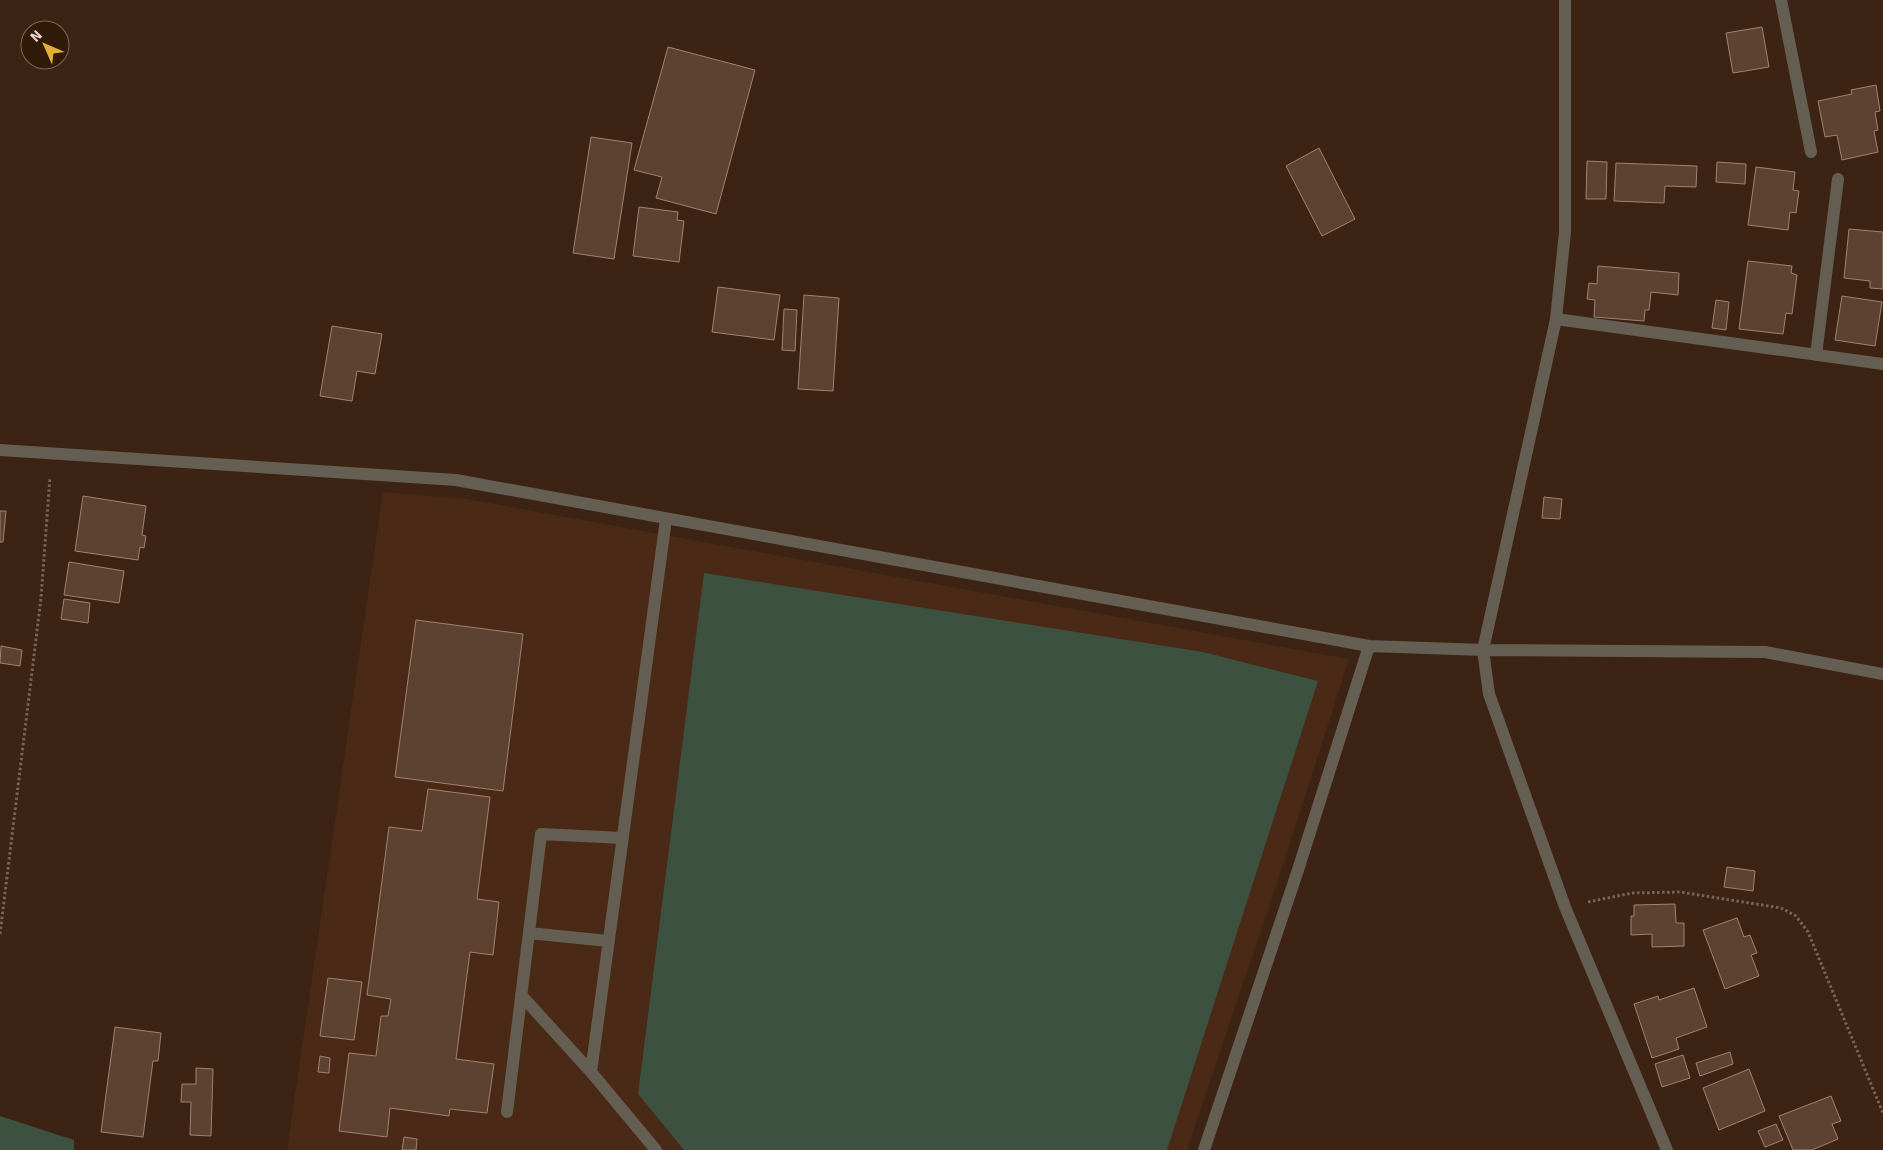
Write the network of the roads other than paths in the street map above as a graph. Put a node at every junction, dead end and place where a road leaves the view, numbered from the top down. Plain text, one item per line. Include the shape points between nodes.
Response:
1 (1565, 0) edge
2 (1781, 0) edge
3 (1811, 152) dead end
4 (1838, 178) dead end
5 (1556, 319) junction
6 (1816, 355) junction
7 (1883, 364) edge
8 (0, 450) edge
9 (666, 519) junction
10 (1369, 646) junction
11 (1483, 650) junction
12 (1883, 674) edge
13 (622, 838) junction
14 (529, 933) junction
15 (608, 942) junction
16 (521, 995) junction
17 (591, 1072) junction
18 (507, 1112) dead end
19 (656, 1150) edge
20 (1204, 1150) edge
21 (1667, 1150) edge

1 - 5 street via 1565,232
2 - 3 street
4 - 6 street
5 - 6 street
5 - 11 street
6 - 7 street
8 - 9 street via 456,480
9 - 10 street
9 - 13 street
10 - 11 street
10 - 20 street
11 - 12 street via 1766,652
11 - 21 street via 1489,694 1565,907
13 - 14 street via 541,834
13 - 15 street
14 - 15 street
14 - 16 street
15 - 17 street
16 - 17 street
16 - 18 street
17 - 19 street

